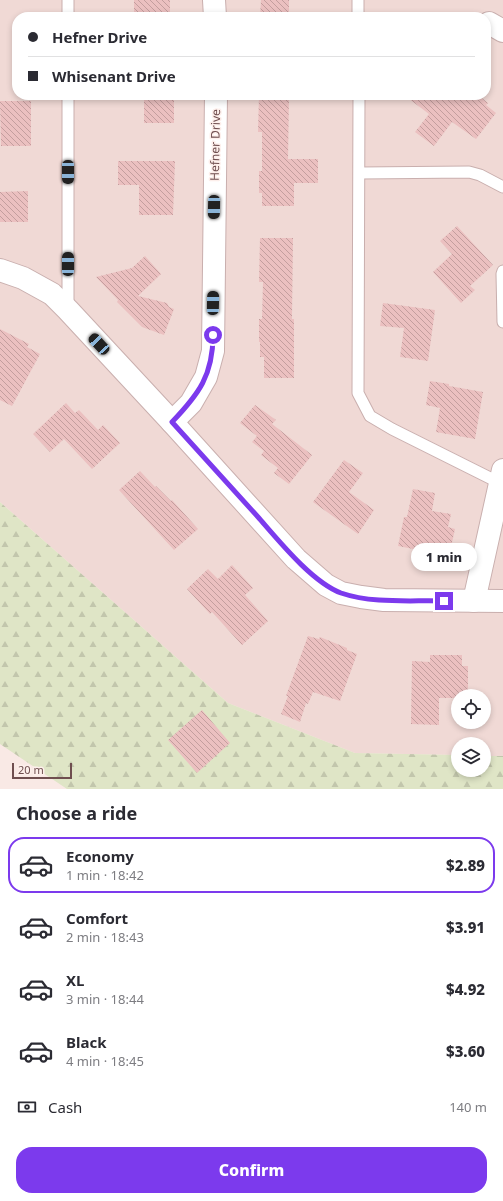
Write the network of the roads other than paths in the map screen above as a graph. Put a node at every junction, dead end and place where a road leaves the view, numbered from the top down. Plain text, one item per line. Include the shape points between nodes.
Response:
1 (68, 0) edge
2 (214, 0) edge
3 (358, 0) edge
4 (68, 12) edge
5 (215, 12) edge
6 (358, 12) edge
7 (68, 100) edge
8 (216, 100) edge
9 (359, 100) edge
10 (360, 173) junction
11 (503, 187) edge
12 (0, 270) edge
13 (503, 271) edge
14 (68, 310) junction
15 (503, 322) edge
16 (172, 422) junction
17 (502, 476) edge
18 (474, 601) junction
19 (503, 601) edge

1 - 4 lane
2 - 5 street
3 - 6 lane
7 - 14 lane
8 - 16 street, Hefner Drive via 213,351 206,377 191,402
9 - 10 lane
10 - 11 lane via 469,172
10 - 17 lane via 358,393 370,416
12 - 14 street via 52,294
13 - 15 lane
14 - 16 street
16 - 18 street via 296,559 326,585 341,593 384,600
17 - 18 street
18 - 19 street

